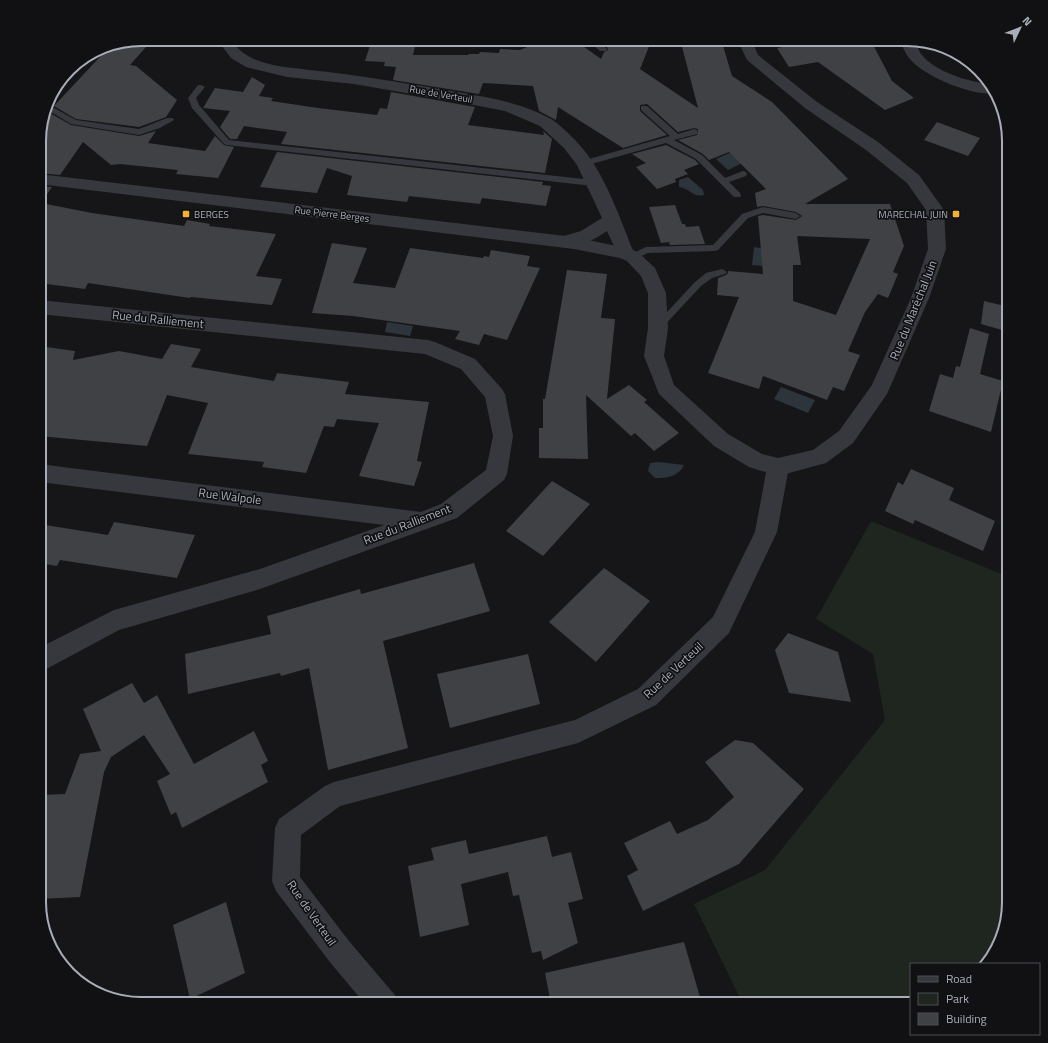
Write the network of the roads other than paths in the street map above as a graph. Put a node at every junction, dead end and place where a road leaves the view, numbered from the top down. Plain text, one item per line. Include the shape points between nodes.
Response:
1 (229, 46) edge
2 (599, 46) edge
3 (747, 46) edge
4 (910, 46) edge
5 (603, 49) dead end
6 (201, 87) dead end
7 (986, 88) edge
8 (644, 108) dead end
9 (52, 109) edge
10 (170, 120) dead end
11 (694, 132) dead end
12 (672, 139) junction
13 (585, 163) junction
14 (743, 174) dead end
15 (46, 181) edge
16 (724, 181) junction
17 (593, 183) junction
18 (737, 195) dead end
19 (796, 216) dead end
20 (611, 221) junction
21 (563, 242) junction
22 (629, 255) junction
23 (722, 272) dead end
24 (46, 308) edge
25 (658, 328) junction
26 (778, 467) junction
27 (46, 474) edge
28 (422, 520) junction
29 (46, 657) edge
30 (378, 997) edge

1 - 13 street, Rue de Verteuil via 236,55 250,64 287,72 354,79 509,107 546,123 570,144
2 - 5 lane
3 - 26 street, Rue du Maréchal Juin via 752,57 811,105 872,146 913,180 935,210 937,249 920,298 880,390 846,437 819,458
4 - 7 street via 915,55 944,76 971,86
6 - 17 lane via 192,98 195,106 227,142
8 - 12 lane
9 - 10 lane via 74,122 139,132
11 - 12 lane
12 - 13 lane
12 - 16 lane via 699,157
13 - 17 street, Rue de Verteuil
14 - 16 lane
15 - 21 street, Rue Pierre Berges
16 - 18 lane
17 - 20 street, Rue de Verteuil
19 - 22 lane via 763,210 745,216 715,248 646,250
20 - 21 street via 587,236
20 - 22 street, Rue de Verteuil
21 - 22 street, Rue Pierre Berges
22 - 25 street, Rue de Verteuil via 649,272 657,293
23 - 25 lane via 709,275 698,284
24 - 28 street, Rue du Ralliement via 428,347 468,364 495,394 503,436 496,474 449,511
25 - 26 street, Rue de Verteuil via 654,356 666,389 721,440 756,461
26 - 30 street, Rue de Verteuil via 766,532 721,625 647,697 578,730 334,796 288,828 286,881
27 - 28 street, Rue Walpole
28 - 29 street, Rue du Ralliement via 260,579 114,621

